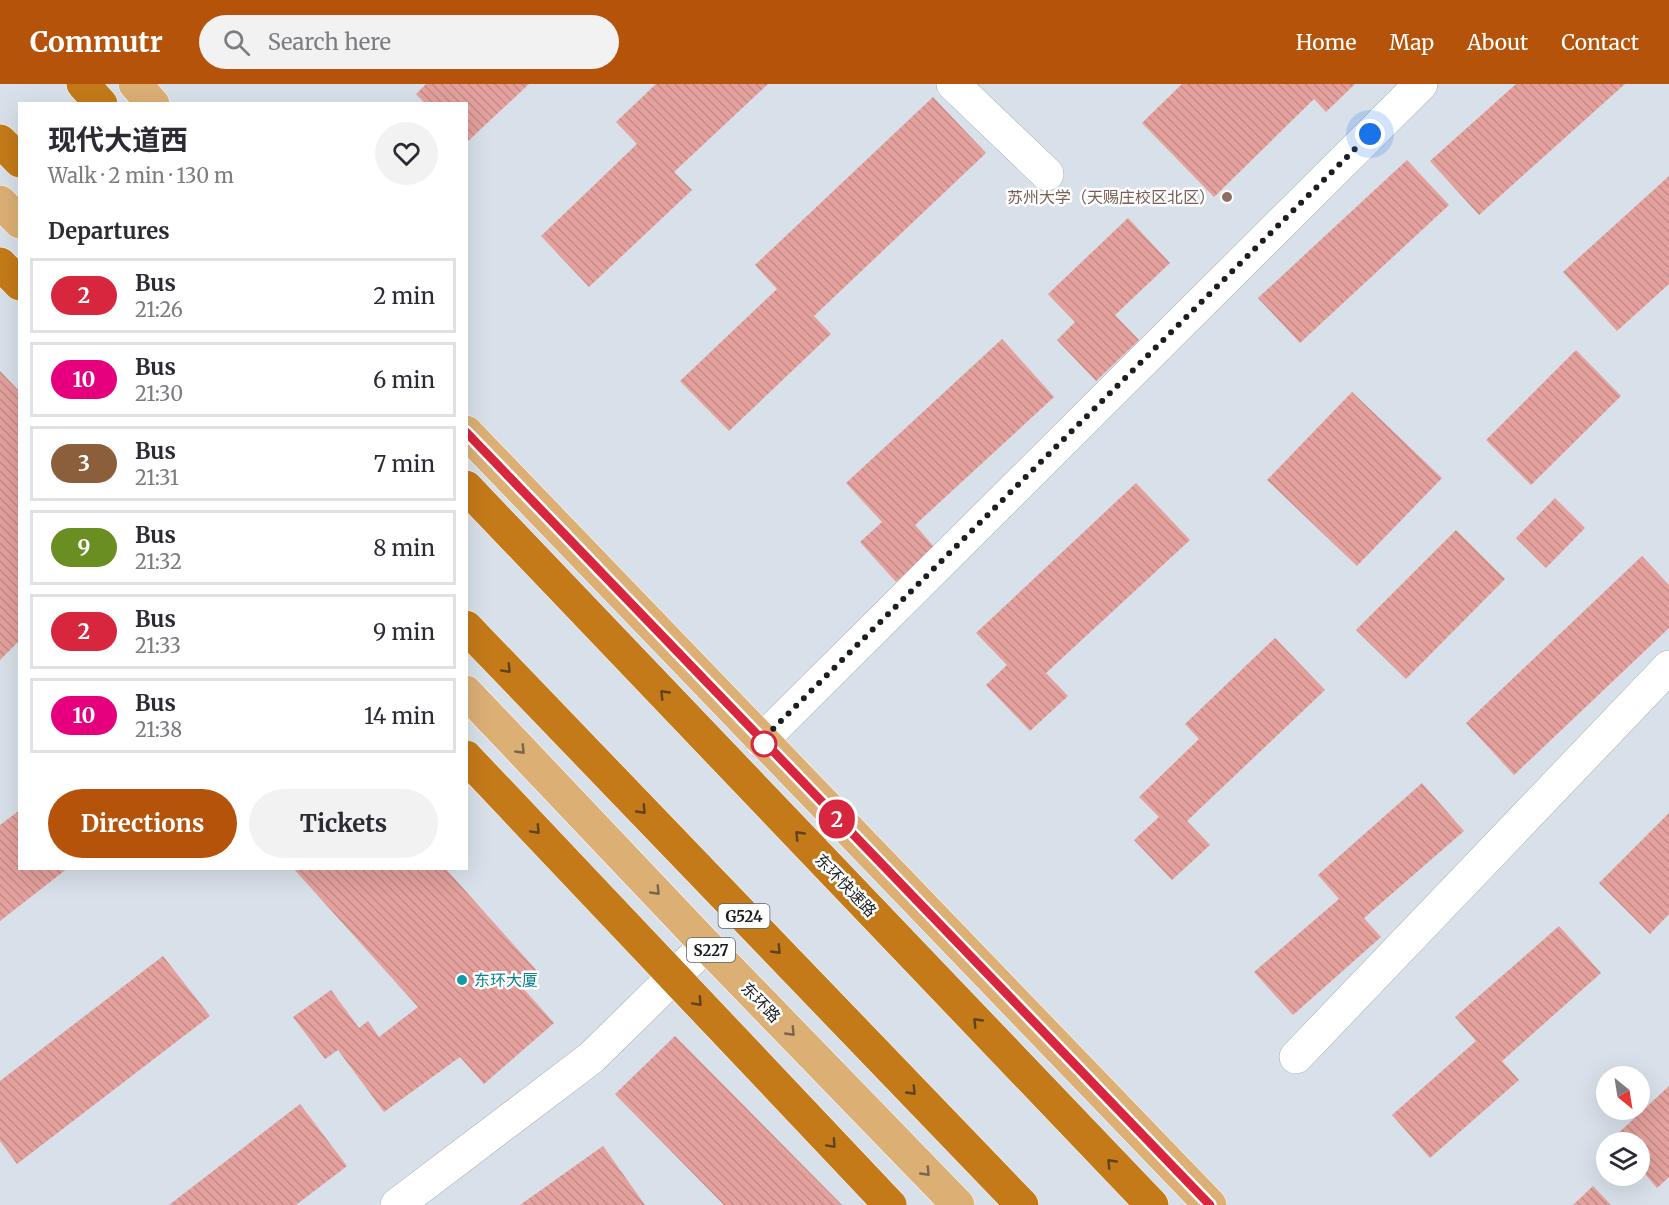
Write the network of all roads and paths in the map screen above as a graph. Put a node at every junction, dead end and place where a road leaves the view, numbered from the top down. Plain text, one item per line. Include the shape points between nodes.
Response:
1 (83, 84) edge
2 (135, 84) edge
3 (954, 84) edge
4 (1421, 84) edge
5 (99, 102) edge
6 (151, 102) edge
7 (0, 141) edge
8 (18, 159) edge
9 (1047, 174) dead end
10 (0, 202) edge
11 (18, 220) edge
12 (0, 264) edge
13 (18, 282) edge
14 (468, 434) edge
15 (468, 488) edge
16 (468, 629) edge
17 (1669, 667) edge
18 (468, 694) edge
19 (761, 741) junction
20 (468, 759) edge
21 (706, 945) junction
22 (1296, 1057) dead end
23 (397, 1205) edge
24 (890, 1205) edge
25 (958, 1205) edge
26 (1022, 1205) edge
27 (1152, 1205) edge
28 (1210, 1205) edge

1 - 5 highway
2 - 6 main road
3 - 9 lane
4 - 19 lane
7 - 8 highway
10 - 11 main road
12 - 13 highway
14 - 19 main road
27 -> 15 highway, 东环快速路
16 -> 26 highway, G524
17 - 22 lane
18 -> 21 main road, 东环路 / S227
19 - 28 main road
20 -> 24 highway, bridge
21 - 23 lane via 591,1058
21 -> 25 main road, 东环路 / S227

